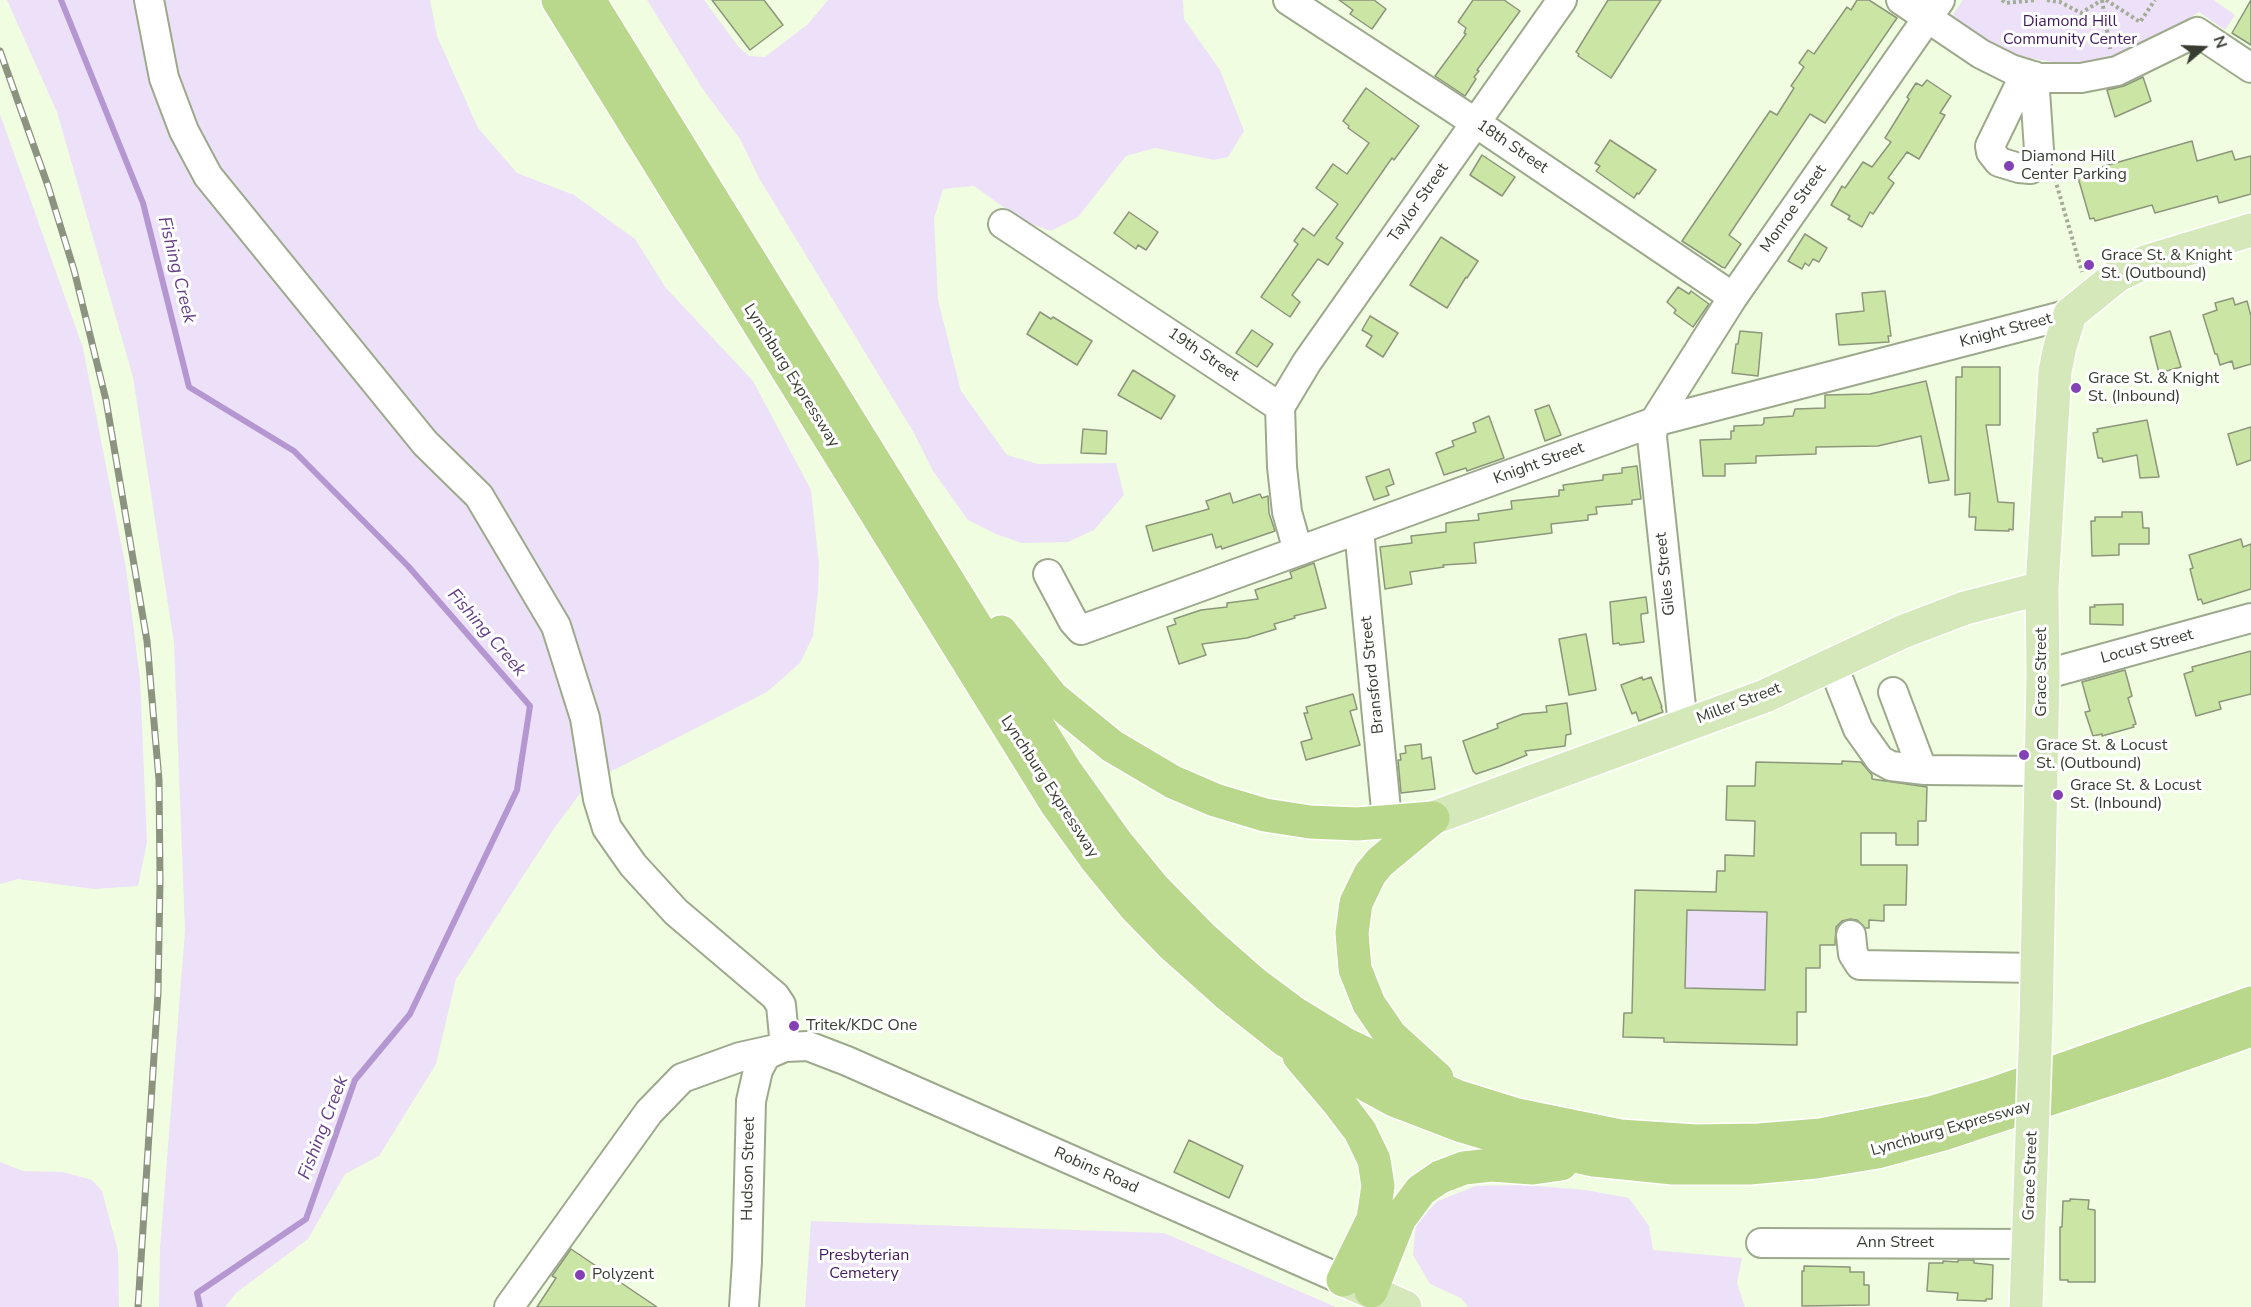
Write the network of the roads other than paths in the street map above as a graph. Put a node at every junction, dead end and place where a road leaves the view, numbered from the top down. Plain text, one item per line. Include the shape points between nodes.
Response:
1 (149, 0) edge
2 (558, 0) edge
3 (589, 0) edge
4 (1288, 0) edge
5 (1562, 0) edge
6 (1901, 0) edge
7 (1933, 9) edge
8 (2251, 68) edge
9 (1476, 123) junction
10 (1003, 224) dead end
11 (2249, 237) edge
12 (1733, 297) junction
13 (2070, 314) junction
14 (1280, 407) junction
15 (1654, 422) junction
16 (895, 496) junction
17 (1359, 530) junction
18 (1298, 551) junction
19 (1048, 574) dead end
20 (2042, 588) junction
21 (2251, 618) edge
22 (1833, 666) junction
23 (2043, 675) junction
24 (1893, 692) dead end
25 (1683, 725) junction
26 (1922, 769) junction
27 (2041, 771) junction
28 (1433, 818) junction
29 (1387, 820) junction
30 (1851, 935) dead end
31 (2037, 968) junction
32 (2251, 1003) edge
33 (2251, 1030) edge
34 (1286, 1041) junction
35 (785, 1047) junction
36 (1456, 1096) junction
37 (1594, 1160) junction
38 (1761, 1243) dead end
39 (2029, 1244) junction
40 (1357, 1285) junction
41 (509, 1307) edge
42 (744, 1307) edge
43 (1405, 1307) edge
44 (2026, 1307) edge

1 - 35 street via 164,78 184,131 208,176 425,443 479,496 556,626 585,718 598,799 607,828 633,865 676,912 775,996 781,1005
2 - 34 highway, Lynchburg Expressway via 1057,805 1135,907 1228,995
3 - 16 highway, Lynchburg Expressway
4 - 9 street, 18th Street
5 - 9 street, Taylor Street
6 - 7 street
7 - 8 street via 1981,54 2030,75 2081,78 2117,71 2197,32
7 - 12 street, Monroe Street
9 - 12 street, 18th Street
9 - 14 street, Taylor Street via 1307,362
10 - 14 street, 19th Street
11 - 13 main road via 2148,261 2118,275
12 - 15 street, Monroe Street
13 - 15 street, Knight Street
13 - 20 main road, Grace Street via 2055,371
14 - 18 street via 1286,501
15 - 17 street, Knight Street
15 - 25 street, Giles Street via 1652,436
16 - 29 highway via 1052,697 1112,746 1173,782 1215,800 1265,814 1310,822 1357,824
16 - 36 highway, Lynchburg Expressway via 1065,770 1154,888 1202,937 1293,1012 1347,1045
17 - 18 street, Knight Street
17 - 29 street, Bransford Street
18 - 19 street, Knight Street via 1081,630
20 - 22 main road, Miller Street via 1965,608 1902,632
20 - 23 main road, Grace Street
21 - 23 street, Locust Street
22 - 25 main road, Miller Street via 1765,696
22 - 26 street via 1858,729 1880,760 1891,766
23 - 27 main road, Grace Street
24 - 26 street
25 - 28 main road, Miller Street
26 - 27 street
27 - 31 main road, Grace Street
28 - 29 highway
28 - 36 highway via 1370,874 1356,903 1352,933 1355,969 1369,1004 1391,1036
30 - 31 street via 1853,954 1860,965
31 - 39 main road, Grace Street, bridge
32 - 36 highway, Lynchburg Expressway via 1993,1094 1930,1113 1821,1135 1696,1141 1620,1136 1517,1115
33 - 37 highway, Lynchburg Expressway via 1943,1134 1877,1152 1749,1168 1673,1168
34 - 37 highway, Lynchburg Expressway via 1394,1100 1452,1123 1532,1147
34 - 40 highway via 1355,1124 1374,1160 1378,1186
35 - 40 street, Robins Road via 808,1046 847,1061
35 - 41 street, Robins Road via 682,1078 650,1112
35 - 42 street, Hudson Street via 766,1055 751,1101
37 - 40 highway via 1533,1168 1491,1165 1464,1168 1440,1177 1421,1190
38 - 39 street, Ann Street
39 - 44 main road, Grace Street
40 - 43 main road, Robins Road

